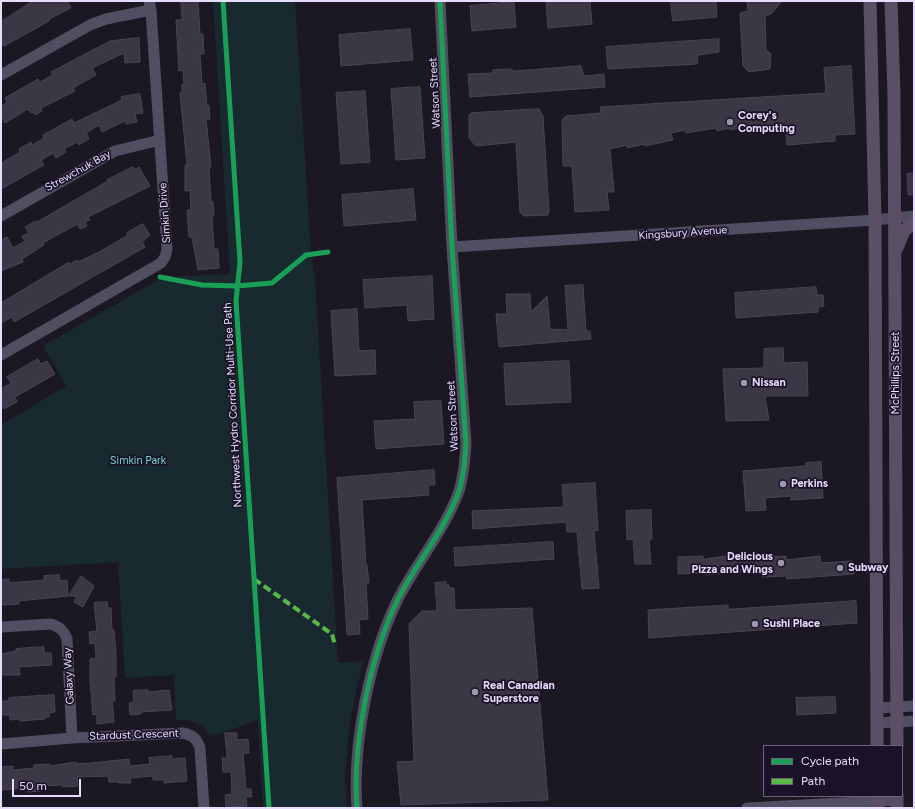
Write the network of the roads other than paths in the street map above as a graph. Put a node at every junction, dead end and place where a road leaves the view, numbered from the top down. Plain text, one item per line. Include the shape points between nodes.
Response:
1 (440, 1) edge
2 (870, 1) edge
3 (891, 1) edge
4 (150, 5) edge
5 (871, 29) junction
6 (892, 40) junction
7 (1, 74) edge
8 (160, 140) junction
9 (1, 216) edge
10 (914, 216) edge
11 (895, 217) junction
12 (875, 220) junction
13 (914, 222) edge
14 (452, 248) junction
15 (895, 253) junction
16 (1, 355) edge
17 (876, 527) junction
18 (897, 528) junction
19 (897, 589) junction
20 (876, 591) junction
21 (1, 627) edge
22 (914, 706) edge
23 (898, 707) junction
24 (877, 708) junction
25 (914, 721) edge
26 (898, 722) junction
27 (877, 723) junction
28 (72, 738) junction
29 (1, 744) edge
30 (878, 745) edge
31 (897, 745) edge
32 (878, 801) edge
33 (897, 801) edge
34 (204, 808) edge
35 (357, 808) edge
36 (746, 808) edge

1 - 14 street, Watson Street
2 - 5 main road, McPhillips Street
3 - 6 main road, McPhillips Street
4 - 7 street via 90,25
4 - 8 street, Simkin Drive
5 - 6 main road
5 - 12 main road, McPhillips Street
6 - 11 main road, McPhillips Street
8 - 9 street, Strewchuk Bay via 115,151
8 - 16 street, Simkin Drive via 167,249 163,260
10 - 11 street, Kingsbury Avenue
11 - 12 street, Kingsbury Avenue
11 - 15 main road, McPhillips Street
12 - 14 street, Kingsbury Avenue
12 - 17 main road, McPhillips Street
13 - 15 main road via 904,231
14 - 35 street, Watson Street via 466,443 463,471 459,491 398,600 379,647 361,728
15 - 18 main road, McPhillips Street
17 - 18 main road
17 - 20 main road, McPhillips Street
18 - 19 main road, McPhillips Street
19 - 20 main road
19 - 23 main road, McPhillips Street
20 - 24 main road, McPhillips Street
21 - 28 street, Galaxy Way via 51,624 58,626 65,634
22 - 23 street
23 - 24 street
23 - 26 main road, McPhillips Street
24 - 27 main road, McPhillips Street
25 - 26 street
26 - 27 street
26 - 31 main road, McPhillips Street
27 - 30 main road, McPhillips Street
28 - 29 street, Stardust Crescent
28 - 34 street, Stardust Crescent via 183,733 192,735 200,748
32 - 33 street
32 - 36 street

